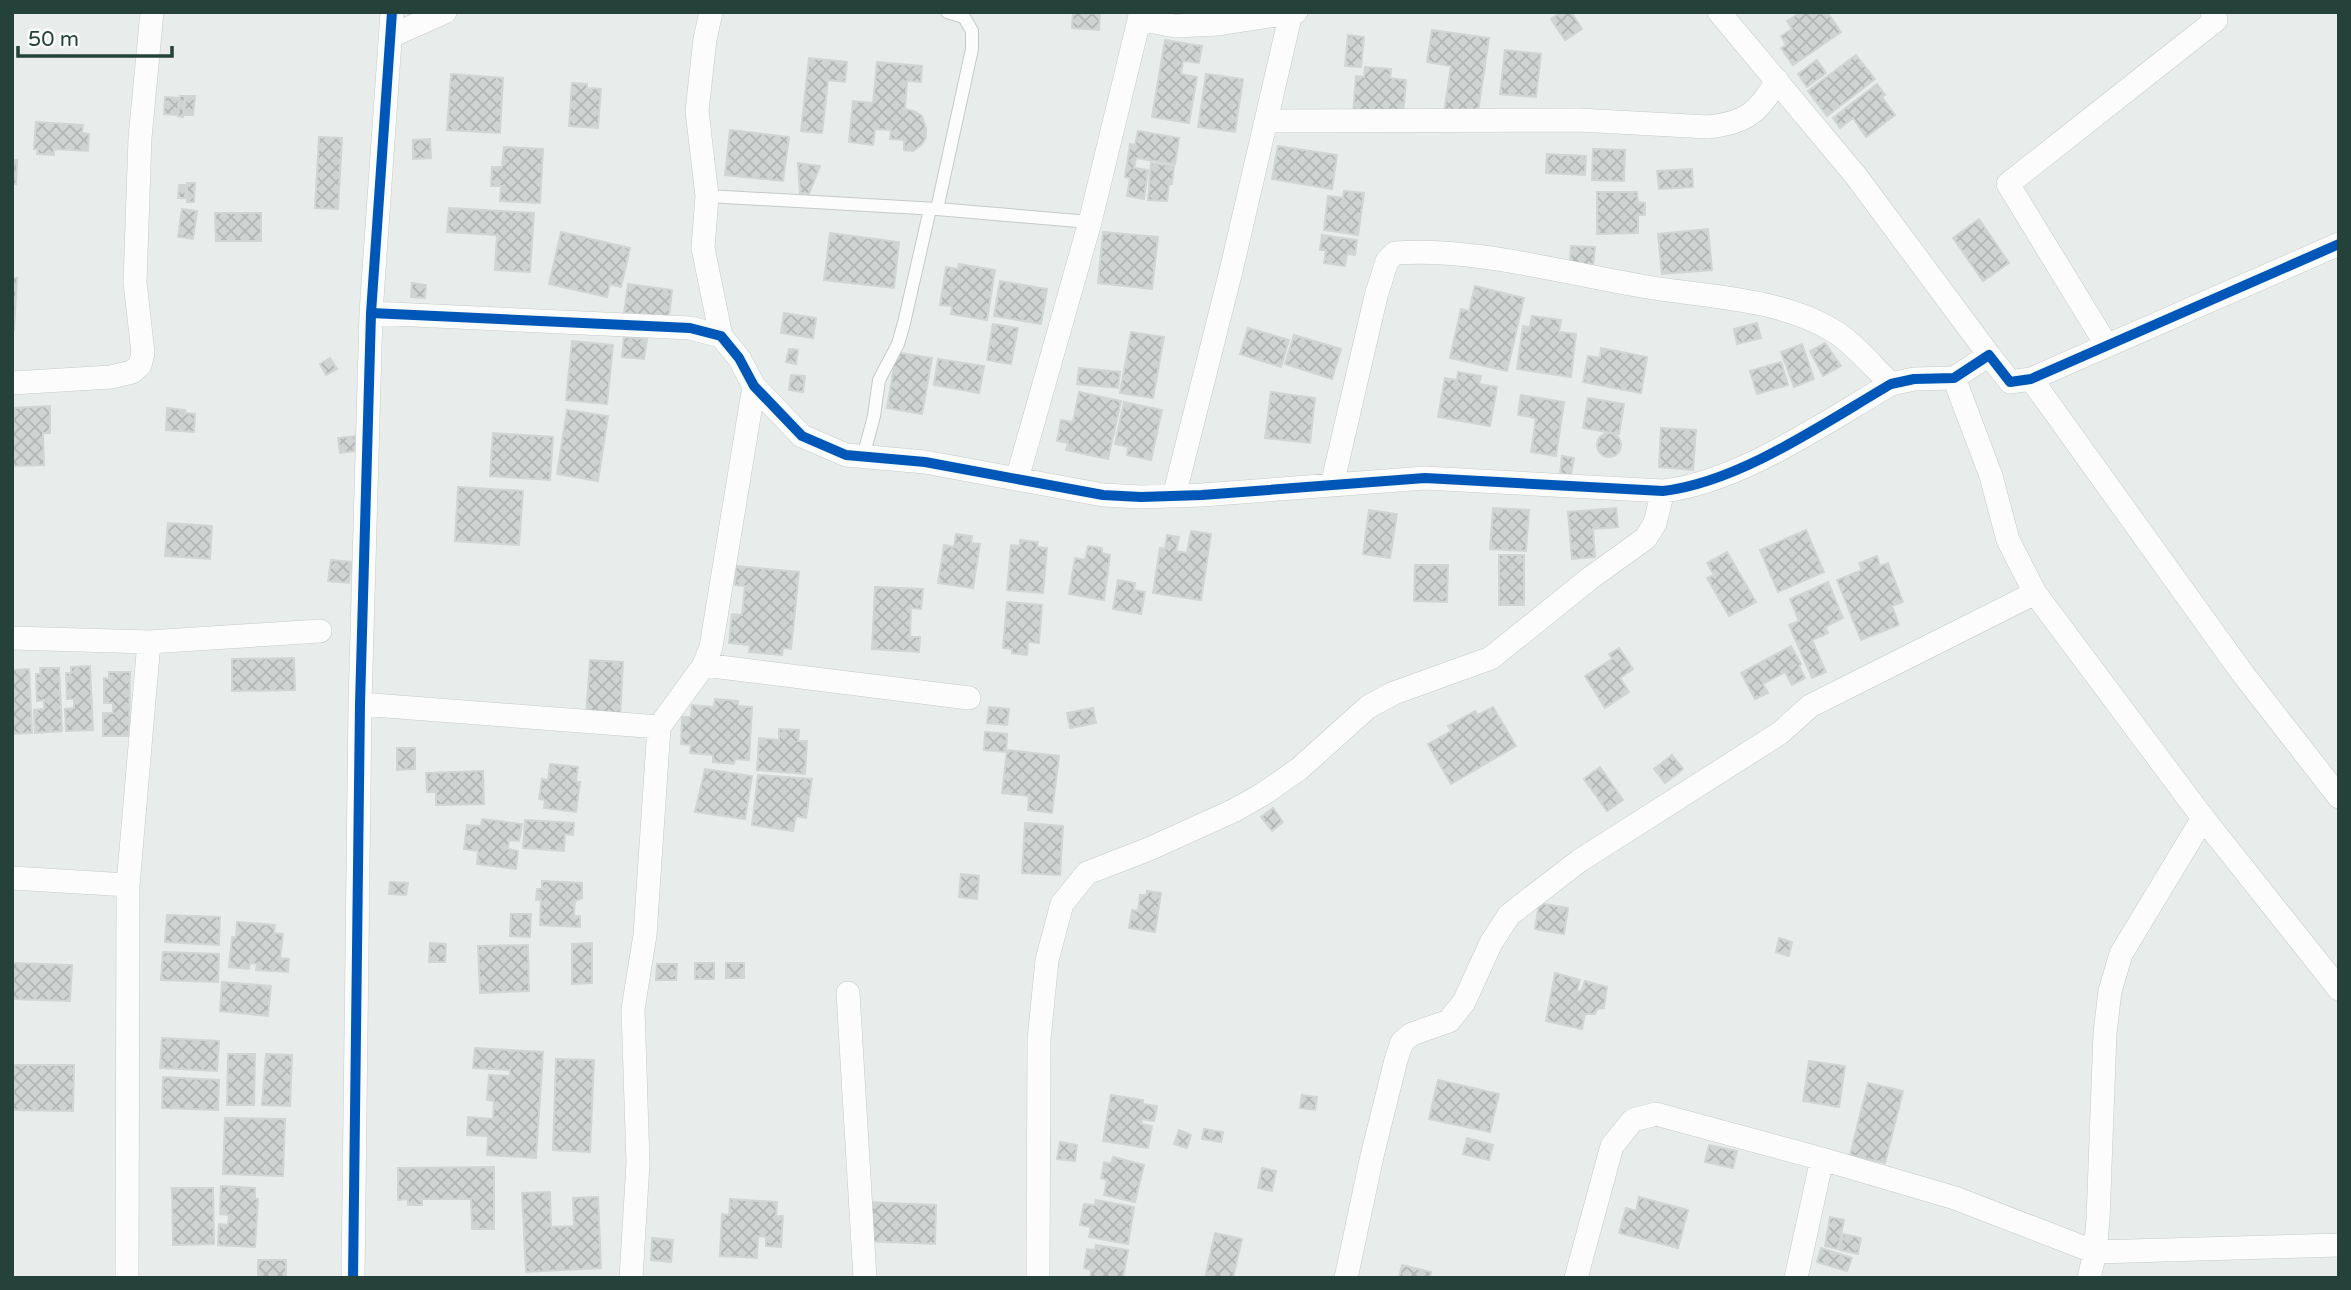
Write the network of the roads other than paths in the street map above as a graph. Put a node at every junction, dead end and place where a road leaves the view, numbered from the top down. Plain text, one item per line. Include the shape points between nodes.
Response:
1 (152, 12) edge
2 (392, 12) edge
3 (445, 12) edge
4 (711, 12) edge
5 (947, 12) edge
6 (1296, 12) edge
7 (1719, 12) edge
8 (2211, 12) edge
9 (1291, 13) edge
10 (1140, 15) edge
11 (391, 37) junction
12 (1777, 80) junction
13 (1266, 121) junction
14 (707, 196) junction
15 (934, 209) junction
16 (1090, 222) junction
17 (2339, 244) edge
18 (371, 313) junction
19 (721, 336) junction
20 (2107, 346) junction
21 (1989, 355) junction
22 (1954, 378) junction
23 (2031, 379) junction
24 (12, 383) edge
25 (1891, 384) junction
26 (754, 386) junction
27 (863, 457) junction
28 (1017, 479) junction
29 (1332, 485) junction
30 (1663, 491) junction
31 (1174, 496) junction
32 (2035, 593) junction
33 (320, 631) dead end
34 (12, 638) edge
35 (149, 642) junction
36 (704, 665) junction
37 (969, 698) dead end
38 (360, 704) junction
39 (659, 727) junction
40 (2338, 794) edge
41 (2203, 818) junction
42 (12, 877) edge
43 (128, 885) junction
44 (2339, 989) edge
45 (848, 993) dead end
46 (1822, 1159) junction
47 (2339, 1245) edge
48 (2095, 1252) junction
49 (127, 1278) edge
50 (353, 1278) edge
51 (631, 1278) edge
52 (865, 1278) edge
53 (1038, 1278) edge
54 (1346, 1278) edge
55 (1576, 1278) edge
56 (1796, 1278) edge
57 (2089, 1278) edge

1 - 24 street via 140,138 135,282 143,353 140,365 132,373 111,377
2 - 11 street
3 - 11 street
4 - 14 street via 697,111
5 - 15 lane via 964,17 972,30 972,49
6 - 9 street
7 - 12 street
8 - 20 street via 2216,20 2008,184
9 - 10 street via 1175,26
9 - 13 street
10 - 16 street
11 - 18 street
12 - 13 street via 1756,111 1727,125 1708,127 1579,120
12 - 21 street via 1856,176
13 - 31 street
14 - 15 lane
14 - 19 street via 703,248
15 - 16 lane
15 - 27 lane via 898,344 879,380
16 - 28 street
17 - 20 street
18 - 19 street via 690,328
18 - 38 street
19 - 26 street
20 - 23 street
21 - 22 street
21 - 23 street via 2010,382
22 - 25 street
22 - 32 street via 1991,476 2008,540
23 - 40 street via 2243,674
25 - 29 street via 1834,331 1772,306 1430,251 1395,253 1387,261 1376,296
25 - 30 street via 1754,462 1687,488
26 - 27 street via 803,436 846,455
26 - 36 street via 711,647
27 - 28 street via 925,462
28 - 31 street via 1103,495
29 - 30 street via 1446,478
29 - 31 street
30 - 53 street via 1646,538 1491,658 1368,707 1299,769 1263,794 1087,873 1062,904 1047,960 1039,1040
32 - 41 street
32 - 54 street via 1810,706 1780,733 1579,860 1509,915 1464,1002 1449,1021 1402,1042
33 - 35 street
34 - 35 street
35 - 43 street
36 - 37 street
36 - 39 street
38 - 39 street
38 - 50 street
39 - 51 street via 645,936 633,1009 638,1163
41 - 44 street
41 - 48 street via 2121,954 2110,991
42 - 43 street
43 - 49 street
45 - 52 street
46 - 48 street via 1955,1198
46 - 55 street via 1656,1114 1633,1120 1612,1146
46 - 56 street
47 - 48 street
48 - 57 street

